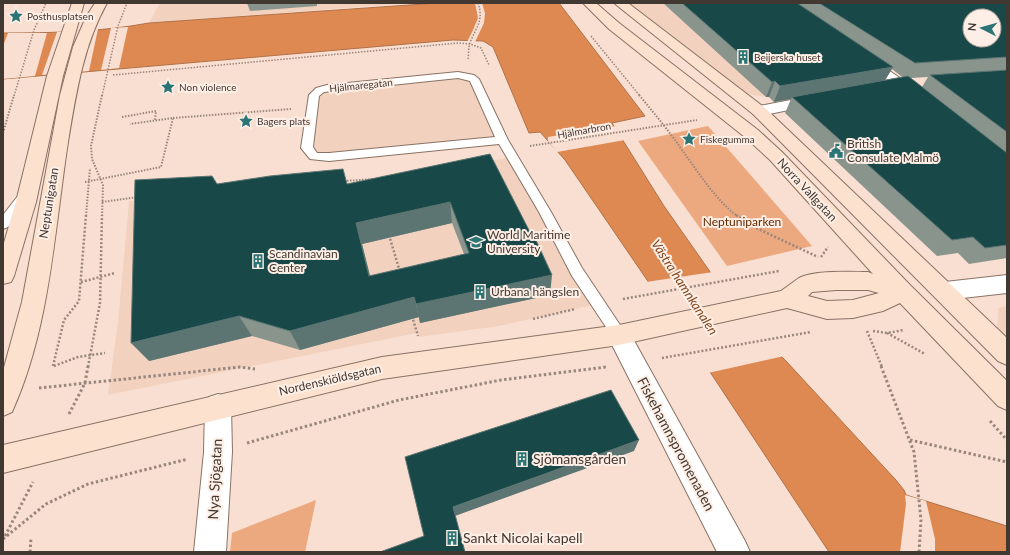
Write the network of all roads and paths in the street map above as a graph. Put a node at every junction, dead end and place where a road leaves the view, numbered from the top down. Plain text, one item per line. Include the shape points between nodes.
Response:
1 (46, 3) edge
2 (78, 3) edge
3 (100, 3) edge
4 (127, 3) edge
5 (478, 3) edge
6 (589, 3) edge
7 (620, 3) edge
8 (589, 33) dead end
9 (850, 50) edge
10 (64, 74) junction
11 (113, 75) dead end
12 (829, 98) edge
13 (929, 107) edge
14 (312, 108) junction
15 (759, 111) junction
16 (122, 117) dead end
17 (173, 118) junction
18 (155, 120) junction
19 (130, 124) dead end
20 (630, 130) dead end
21 (3, 133) edge
22 (502, 140) junction
23 (525, 147) dead end
24 (90, 168) dead end
25 (380, 178) edge
26 (100, 179) junction
27 (373, 179) junction
28 (88, 181) junction
29 (338, 181) edge
30 (85, 182) dead end
31 (375, 186) edge
32 (29, 190) junction
33 (143, 196) edge
34 (102, 202) junction
35 (3, 224) edge
36 (388, 231) edge
37 (820, 259) dead end
38 (115, 273) dead end
39 (769, 273) dead end
40 (400, 275) edge
41 (3, 276) edge
42 (101, 277) junction
43 (81, 282) junction
44 (1007, 284) edge
45 (945, 291) junction
46 (902, 292) junction
47 (642, 296) dead end
48 (411, 312) edge
49 (804, 333) dead end
50 (619, 335) junction
51 (411, 338) dead end
52 (871, 338) dead end
53 (105, 353) dead end
54 (1007, 354) edge
55 (90, 355) junction
56 (632, 362) junction
57 (260, 369) dead end
58 (85, 383) junction
59 (6, 398) edge
60 (1007, 398) edge
61 (218, 406) junction
62 (910, 440) junction
63 (218, 452) junction
64 (3, 459) edge
65 (1007, 462) edge
66 (31, 538) dead end
67 (3, 539) edge
68 (30, 552) edge
69 (210, 552) edge
70 (734, 552) edge
71 (919, 552) edge

1 - 21 path via 34,30
2 - 10 street, Neptunigatan via 69,31
3 - 10 street, Neptunigatan
4 - 26 path via 118,26 91,146 92,159
5 - 11 path via 481,12 480,24 470,43
6 - 46 street, Norra Vallgatan via 776,156
7 - 15 street, Norra Vallgatan
8 - 37 path via 732,212 766,233 804,249
9 - 13 street via 885,82 911,87
10 - 32 street, Neptunigatan
10 - 59 street, Neptunigatan via 56,161 36,286 24,340
12 - 15 street
14 - 17 path
14 - 22 lane, Hjälmaregatan via 307,148 314,156 329,158
14 - 22 lane, Hjälmaregatan via 314,95 327,88 462,75 474,79
15 - 45 street, Norra Vallgatan
16 - 18 path via 156,111
17 - 18 path
17 - 26 path via 161,167
18 - 19 path
20 - 23 path, Hjälmarbron
22 - 50 lane via 577,272
24 - 28 path
25 - 27 path
26 - 28 path
26 - 34 path via 103,185
27 - 29 path
27 - 31 path
28 - 30 path
28 - 43 path
32 - 35 lane, Neptunigatan
32 - 41 street, Neptunigatan
33 - 34 path
34 - 42 path
36 - 40 path
38 - 42 path
39 - 47 path
42 - 43 path
42 - 55 path via 100,303
43 - 55 path via 79,301 64,320 53,366
44 - 45 street
45 - 46 street
45 - 54 street, Norra Vallgatan
46 - 50 street, Nordenskiöldsgatan via 883,302 827,310 787,299
46 - 60 street, Norra Vallgatan
48 - 51 path via 418,337
49 - 56 path via 677,357
50 - 56 street, Fiskehamnspromenaden
50 - 61 street, Nordenskiöldsgatan via 382,368
52 - 62 path
53 - 55 path
55 - 58 path
56 - 63 path via 501,380 399,400
56 - 70 street, Fiskehamnspromenaden
57 - 58 path via 240,367
58 - 59 path
61 - 63 street, Nya Sjögatan
61 - 64 street, Nordenskiöldsgatan
62 - 65 path
62 - 71 path via 914,452 921,520
63 - 67 path via 88,484 46,504
63 - 69 street, Nya Sjögatan
66 - 68 path

